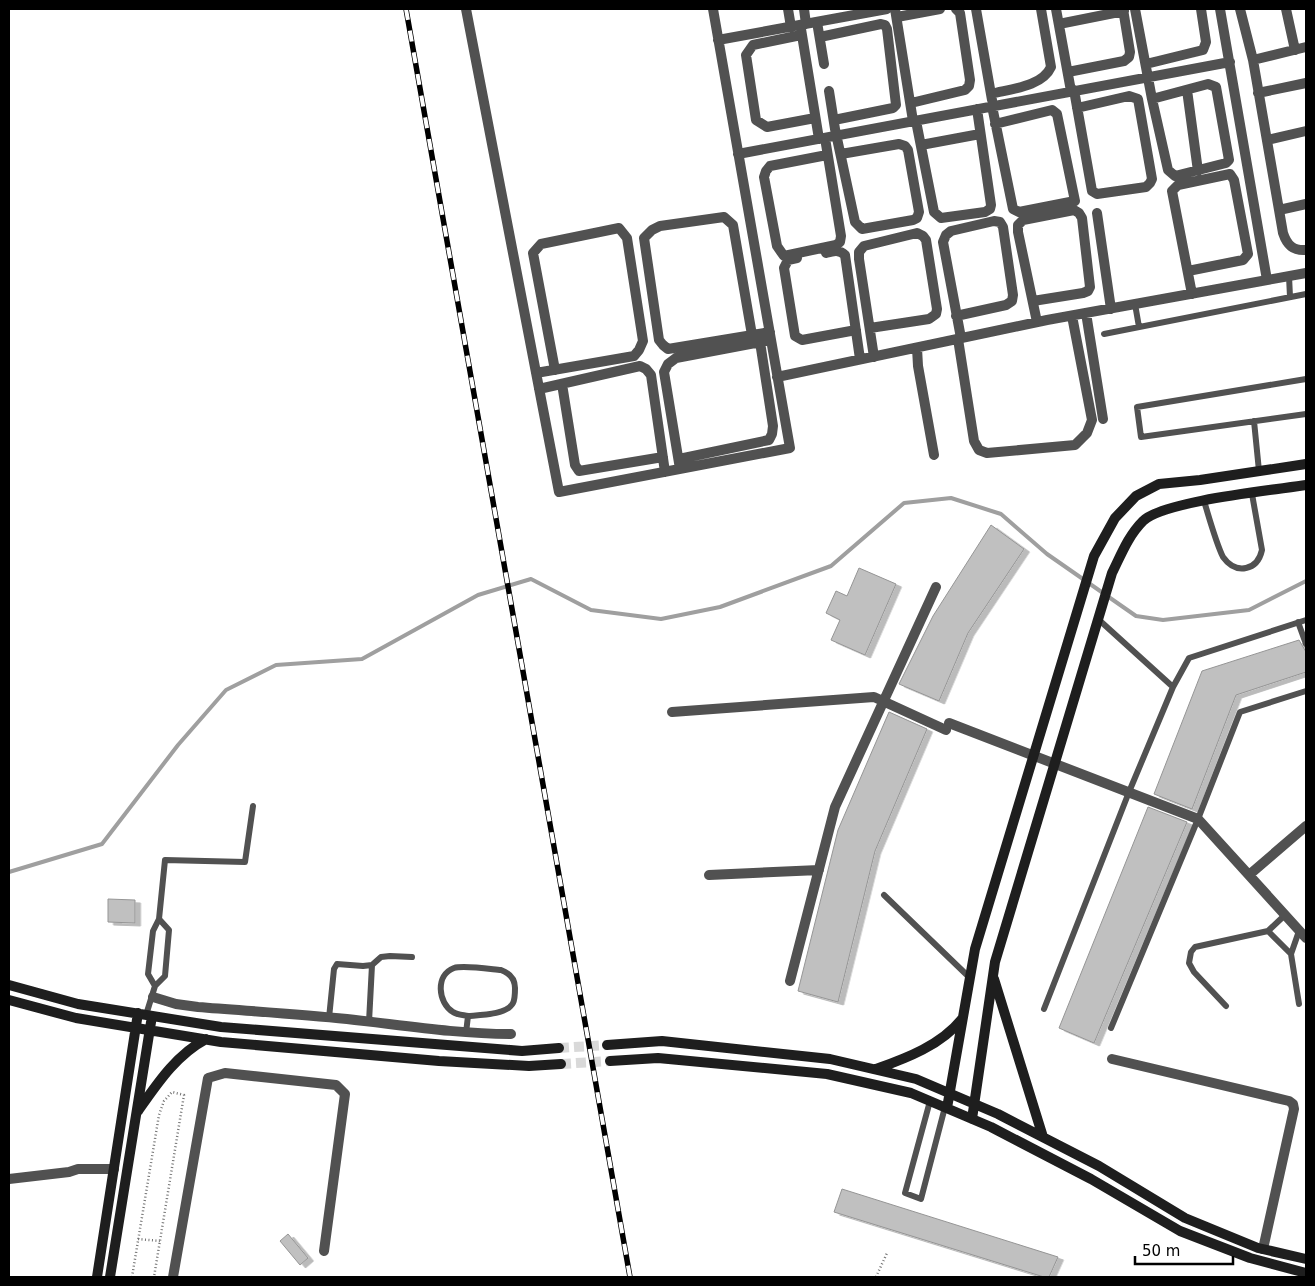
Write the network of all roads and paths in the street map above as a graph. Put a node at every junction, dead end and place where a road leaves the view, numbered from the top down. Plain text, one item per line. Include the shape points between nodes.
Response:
1 (466, 9) edge
2 (713, 9) edge
3 (788, 9) edge
4 (804, 9) edge
5 (886, 9) edge
6 (940, 9) edge
7 (956, 9) edge
8 (976, 9) edge
9 (1041, 9) edge
10 (1056, 9) edge
11 (1135, 9) edge
12 (1201, 9) edge
13 (1220, 9) edge
14 (1240, 9) edge
15 (1286, 9) edge
16 (1124, 10) edge
17 (896, 13) edge
18 (817, 22) junction
19 (1058, 24) junction
20 (800, 28) junction
21 (820, 37) junction
22 (718, 40) junction
23 (1306, 47) edge
24 (1295, 50) junction
25 (1253, 60) junction
26 (1230, 62) junction
27 (824, 64) dead end
28 (1146, 64) junction
29 (1068, 72) junction
30 (1148, 77) junction
31 (1306, 83) edge
32 (1187, 90) junction
33 (829, 91) dead end
34 (1072, 91) junction
35 (1258, 93) junction
36 (991, 94) junction
37 (1152, 99) junction
38 (911, 103) junction
39 (993, 106) junction
40 (1077, 108) junction
41 (977, 109) junction
42 (816, 118) junction
43 (834, 120) junction
44 (915, 121) junction
45 (995, 124) junction
46 (1306, 132) edge
47 (980, 134) junction
48 (837, 136) junction
49 (822, 139) junction
50 (1267, 140) junction
51 (921, 145) junction
52 (738, 154) junction
53 (841, 154) junction
54 (827, 155) junction
55 (1198, 171) junction
56 (1306, 204) edge
57 (1279, 210) junction
58 (1097, 213) dead end
59 (1306, 250) edge
60 (1188, 272) junction
61 (1306, 273) edge
62 (1288, 276) junction
63 (1267, 280) junction
64 (1192, 294) junction
65 (1306, 294) edge
66 (1290, 298) junction
67 (1033, 301) junction
68 (1135, 304) junction
69 (1111, 309) junction
70 (1086, 313) junction
71 (956, 316) junction
72 (1072, 316) junction
73 (1037, 322) junction
74 (1139, 327) junction
75 (870, 328) junction
76 (856, 330) junction
77 (752, 334) junction
78 (1104, 334) dead end
79 (770, 336) junction
80 (959, 339) junction
81 (760, 342) junction
82 (917, 348) junction
83 (874, 357) junction
84 (860, 360) junction
85 (555, 370) junction
86 (536, 373) junction
87 (778, 377) junction
88 (1306, 380) edge
89 (562, 384) junction
90 (539, 389) junction
91 (1306, 414) edge
92 (1103, 419) dead end
93 (1254, 421) junction
94 (934, 455) dead end
95 (663, 457) junction
96 (679, 464) junction
97 (1306, 464) edge
98 (1259, 471) junction
99 (665, 472) junction
100 (1306, 485) edge
101 (1252, 494) junction
102 (1204, 501) junction
103 (936, 587) dead end
104 (1099, 615) junction
105 (1306, 620) edge
106 (1298, 622) junction
107 (1306, 644) edge
108 (1173, 687) junction
109 (1306, 691) edge
110 (883, 701) junction
111 (672, 712) dead end
112 (1034, 755) junction
113 (1054, 763) junction
114 (1129, 792) junction
115 (252, 806) dead end
116 (1198, 819) junction
117 (1306, 826) edge
118 (819, 870) junction
119 (710, 875) dead end
120 (1249, 875) junction
121 (884, 895) dead end
122 (1285, 915) junction
123 (159, 919) junction
124 (1268, 931) junction
125 (1303, 934) edge
126 (1291, 954) junction
127 (412, 957) dead end
128 (372, 965) junction
129 (993, 975) junction
130 (970, 978) junction
131 (790, 981) dead end
132 (9, 985) edge
133 (155, 986) junction
134 (153, 997) junction
135 (9, 1000) edge
136 (1299, 1004) dead end
137 (1226, 1006) dead end
138 (1044, 1009) dead end
139 (146, 1015) junction
140 (468, 1016) junction
141 (329, 1018) junction
142 (963, 1019) junction
143 (369, 1022) junction
144 (136, 1028) junction
145 (1111, 1028) dead end
146 (150, 1030) junction
147 (466, 1032) junction
148 (512, 1034) dead end
149 (206, 1040) junction
150 (607, 1045) tunnel mouth
151 (558, 1048) tunnel mouth
152 (1112, 1059) dead end
153 (610, 1061) tunnel mouth
154 (561, 1064) tunnel mouth
155 (876, 1069) junction
156 (950, 1093) junction
157 (930, 1101) junction
158 (974, 1104) junction
159 (946, 1108) junction
160 (136, 1114) junction
161 (972, 1119) junction
162 (1043, 1137) junction
163 (114, 1168) junction
164 (9, 1179) edge
165 (138, 1239) junction
166 (160, 1241) junction
167 (1264, 1249) junction
168 (324, 1251) dead end
169 (887, 1252) dead end
170 (1306, 1259) edge
171 (1306, 1273) edge
172 (97, 1277) edge
173 (110, 1277) edge
174 (132, 1277) edge
175 (154, 1277) edge
176 (173, 1277) edge
177 (876, 1277) edge

1 - 86 street
2 - 22 street
3 - 20 street
4 - 20 street
5 - 18 street
6 - 17 street
7 - 38 street via 960,13 969,86 965,90
8 - 36 street
9 - 36 street via 1051,67 1048,74 1034,82
10 - 19 street
11 - 28 street
12 - 28 street via 1206,42 1202,50
13 - 26 street
14 - 25 street
15 - 24 street
16 - 19 street
16 - 29 street via 1129,57 1124,61
17 - 38 street
18 - 20 street
18 - 21 street
19 - 29 street
20 - 22 street
20 - 42 street
20 - 42 street via 748,49 746,55 756,120 767,127
21 - 27 street
21 - 43 street via 880,24 887,29 896,105
22 - 52 street
23 - 24 street
24 - 25 street
25 - 35 street
26 - 30 street
26 - 63 street
28 - 30 street
29 - 34 street
30 - 34 street
30 - 37 street
31 - 35 street
32 - 37 street
32 - 55 street
32 - 55 street via 1208,84 1216,87 1229,156 1226,163
33 - 43 street
34 - 39 street
34 - 40 street
35 - 50 street
36 - 39 street
37 - 55 street via 1168,170 1175,176
38 - 44 street
39 - 41 street
39 - 45 street
40 - 40 street via 1092,191 1096,194 1146,187 1152,179 1138,99 1129,96
41 - 44 street
41 - 47 street
42 - 49 street
43 - 48 street
44 - 48 street
44 - 51 street
45 - 45 street via 1014,211 1075,201 1055,111
46 - 50 street
47 - 51 street
47 - 51 street via 991,205 985,212 937,216
48 - 49 street
48 - 53 street
49 - 52 street
49 - 54 street
50 - 57 street
52 - 79 street
53 - 53 street via 857,226 862,229 917,218 919,212 905,146 899,144
54 - 54 street via 840,242 784,256 777,246 764,177 766,171 770,166
56 - 57 street
57 - 59 street via 1290,247
58 - 69 street
60 - 60 street via 1172,191 1178,185 1230,174 1234,180 1248,254 1243,260
60 - 64 street
61 - 62 street
62 - 63 street
62 - 66 lane
63 - 64 street
64 - 68 street
65 - 66 lane
66 - 74 lane
67 - 67 street via 1018,225 1023,220 1074,210 1082,218 1090,287 1083,293
67 - 73 street
68 - 69 street
68 - 74 lane
69 - 70 street
70 - 72 street
70 - 92 street
71 - 71 street via 943,242 946,235 951,230 1000,222 1012,301
71 - 80 street
72 - 73 street
72 - 80 street via 1092,420 1087,433 1076,445 987,453 979,450 974,441
73 - 80 street
74 - 78 lane
75 - 75 street via 860,252 864,246 917,233 923,236 936,314 929,319
75 - 83 street
76 - 76 street via 845,255 836,251 788,260 784,268 795,336 802,340
76 - 84 street
77 - 77 street via 668,349 662,346 644,238 660,226 724,217 728,220 733,225
77 - 79 street
79 - 81 street
79 - 87 street
80 - 82 street
81 - 96 street via 773,426 769,440
81 - 96 street via 676,358 668,364 664,372
82 - 83 street
82 - 94 street
83 - 84 street
84 - 87 street
85 - 85 street via 533,253 541,244 619,228 627,238 642,341 639,350 634,356
85 - 86 street
86 - 90 street
87 - 96 street via 790,448
88 - 93 lane via 1137,407 1142,437
89 - 90 street
89 - 95 street via 575,465 579,470
89 - 95 street via 640,366 646,369 652,375
90 - 99 street via 559,492
91 - 93 lane
93 - 98 lane
95 - 99 street
96 - 99 street
97 - 98 street
98 - 112 street via 1159,484 1136,496 1115,518 1094,556
100 - 101 street
101 - 102 street
101 - 102 lane via 1262,550 1254,565 1244,569 1234,568 1224,557
102 - 104 street via 1177,506 1145,520 1127,542 1112,573
103 - 110 street
104 - 108 lane
104 - 113 street
105 - 106 lane
106 - 107 lane
106 - 108 lane via 1189,658
108 - 114 lane
109 - 116 lane via 1240,712
110 - 111 street via 874,697
110 - 112 street
110 - 118 street via 835,806
112 - 113 street
112 - 130 street via 975,949
113 - 114 street
113 - 129 street
114 - 116 street
114 - 138 lane
115 - 123 lane via 245,862 165,860
116 - 120 street
116 - 145 lane
117 - 120 street
118 - 119 street
118 - 131 street
120 - 122 street
121 - 130 lane
122 - 124 lane
122 - 125 street
123 - 133 lane via 153,931 148,974
123 - 133 lane via 169,930 165,976
124 - 126 lane
124 - 137 lane via 1195,947 1191,952 1189,963 1194,972
125 - 126 lane
126 - 136 lane
127 - 128 lane via 381,957
128 - 141 lane via 337,964
128 - 143 lane
129 - 158 street
129 - 162 street
130 - 142 street
132 - 139 street via 78,1004
133 - 134 lane
134 - 139 lane
134 - 141 street via 198,1007
135 - 144 street via 76,1018
139 - 144 street
139 - 146 street
139 - 151 street via 221,1027 522,1051
140 - 140 lane via 455,1014 441,999 442,981 447,972 456,967 506,972 515,984 511,1006 493,1014
140 - 147 lane
141 - 143 street
142 - 155 street via 952,1032 935,1042
142 - 156 street
143 - 147 street
144 - 146 street
144 - 163 street
146 - 149 street
146 - 160 street
147 - 148 street
149 - 154 street via 439,1061 529,1066
149 - 160 street via 191,1048 165,1074
150 - 155 street via 662,1042 830,1058
152 - 167 street via 1293,1104
153 - 157 street via 658,1058 827,1074 911,1093
155 - 156 street via 916,1079
156 - 158 street
156 - 159 street
157 - 159 street
157 - 159 lane via 905,1194 920,1199
158 - 161 street
158 - 162 street
159 - 161 street
160 - 173 street
161 - 171 street via 1091,1179 1180,1231 1250,1258
162 - 167 street via 1099,1166 1185,1218
163 - 164 street via 78,1169
163 - 172 street
165 - 166 path
165 - 166 path via 159,1115 164,1101 172,1092 184,1095
165 - 174 path
166 - 175 path
167 - 170 street
168 - 176 street via 345,1094 336,1085 226,1073 208,1078
169 - 177 path

